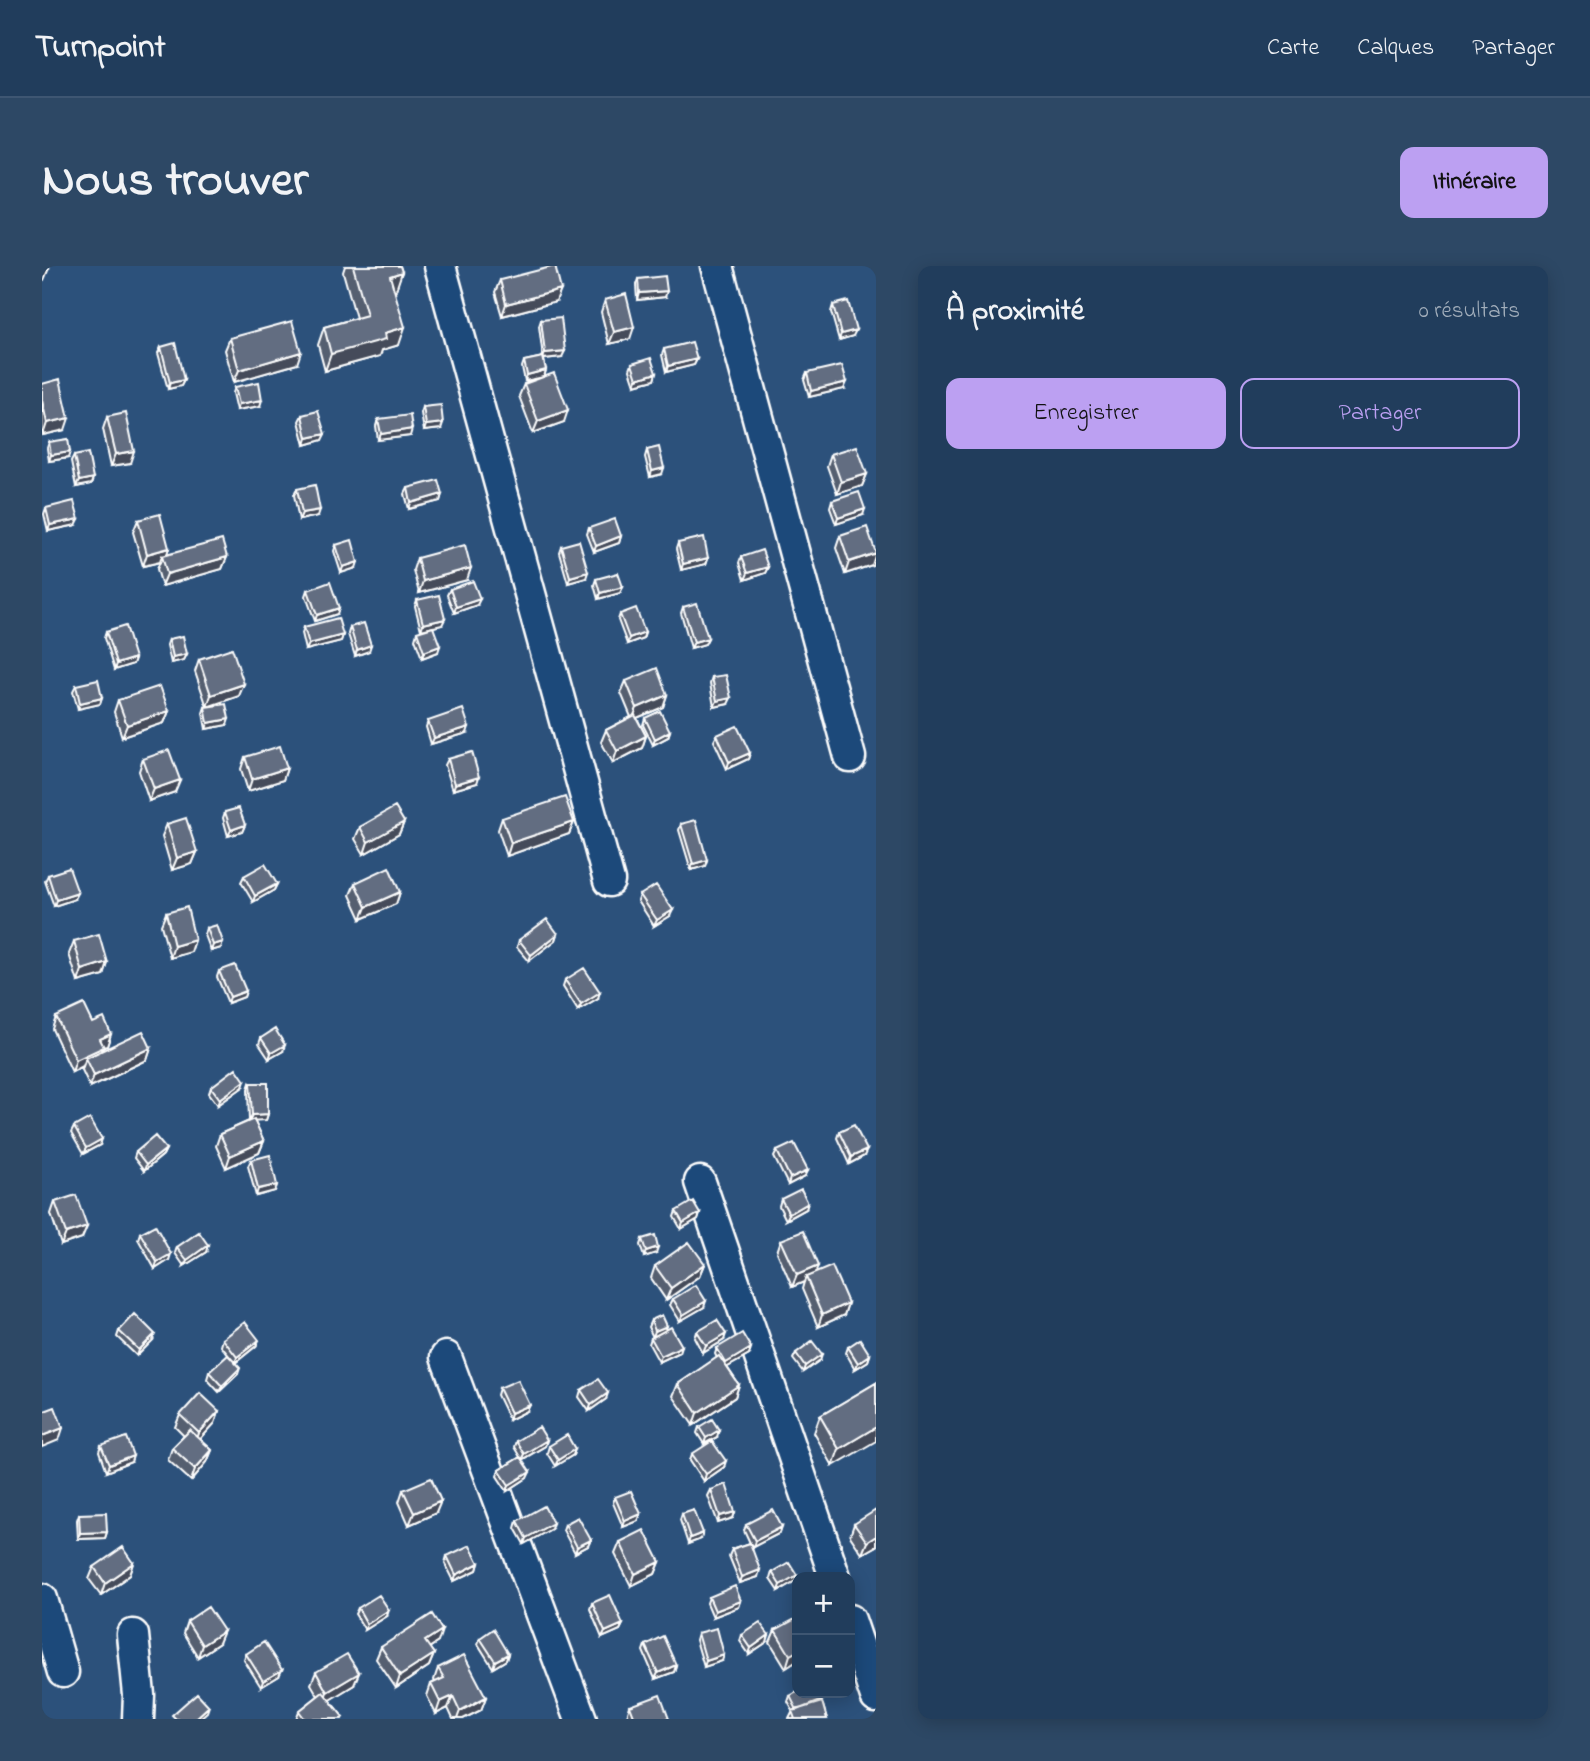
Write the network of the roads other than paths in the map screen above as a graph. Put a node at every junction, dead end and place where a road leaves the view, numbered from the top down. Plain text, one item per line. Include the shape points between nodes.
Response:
1 (440, 266) edge
2 (717, 266) edge
3 (850, 757) dead end
4 (609, 881) dead end
5 (700, 1182) dead end
6 (446, 1357) dead end
7 (833, 1572) edge
8 (42, 1599) edge
9 (133, 1635) dead end
10 (855, 1635) edge
11 (63, 1672) dead end
12 (876, 1697) edge
13 (138, 1719) edge
14 (581, 1719) edge

1 - 4 street
2 - 3 street
5 - 7 street
6 - 14 street
8 - 11 street
9 - 13 street
10 - 12 street

